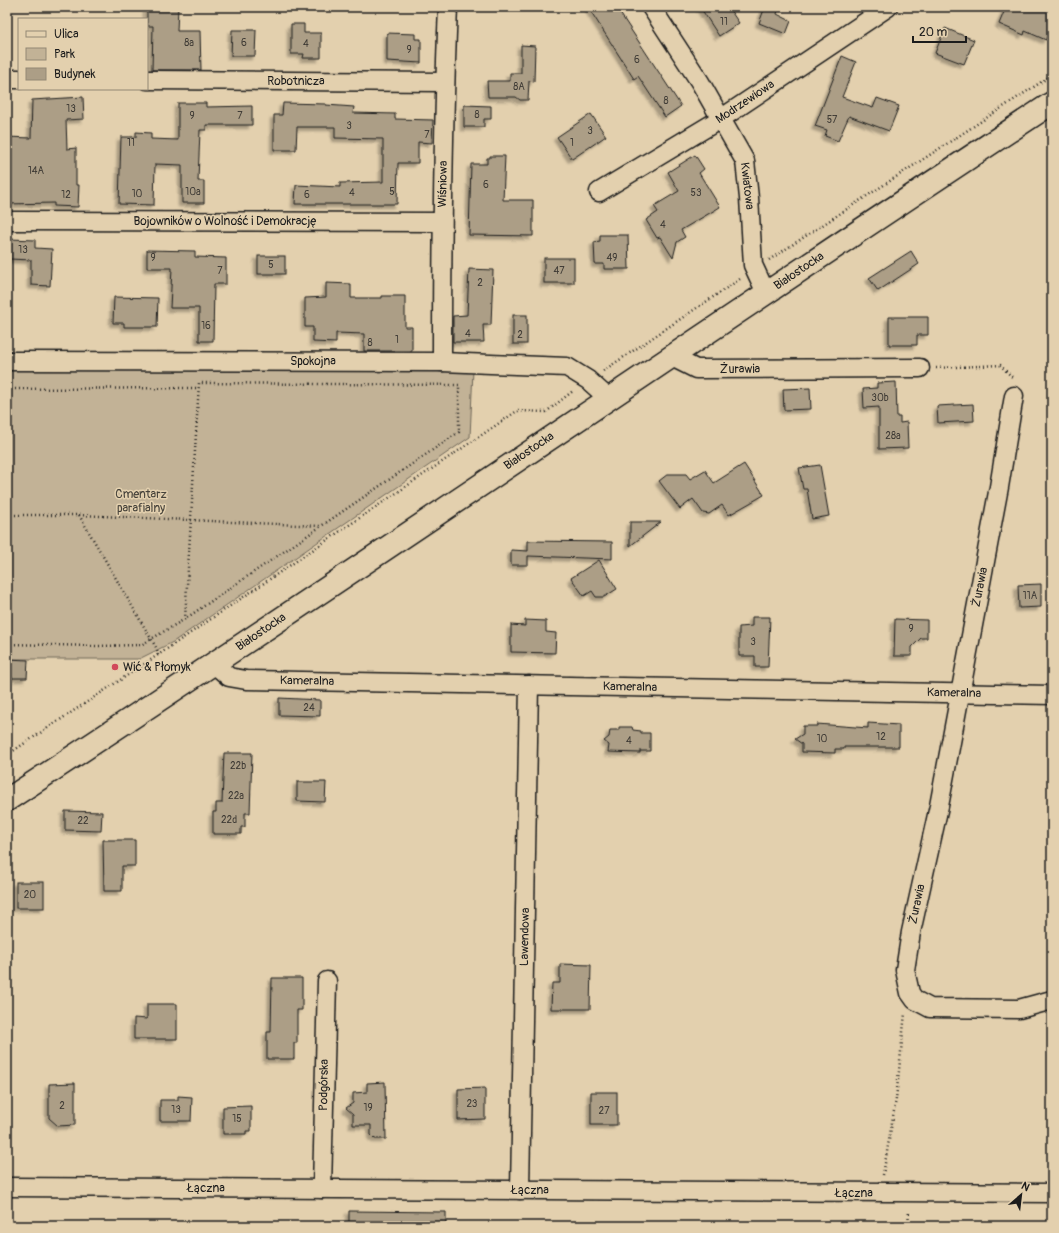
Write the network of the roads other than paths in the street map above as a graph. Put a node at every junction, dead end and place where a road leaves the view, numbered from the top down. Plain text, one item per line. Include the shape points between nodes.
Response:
1 (448, 7) edge
2 (651, 7) edge
3 (888, 7) edge
4 (7, 79) edge
5 (18, 79) edge
6 (148, 80) edge
7 (445, 82) junction
8 (1052, 103) edge
9 (722, 118) junction
10 (599, 192) dead end
11 (7, 221) edge
12 (442, 222) junction
13 (766, 292) junction
14 (672, 357) junction
15 (7, 361) edge
16 (442, 362) junction
17 (920, 368) road end
18 (1014, 396) road end
19 (608, 398) junction
20 (214, 664) junction
21 (529, 685) junction
22 (959, 693) junction
23 (1052, 695) edge
24 (7, 800) edge
25 (327, 981) dead end
26 (1052, 1000) edge
27 (7, 1187) edge
28 (322, 1189) junction
29 (520, 1190) junction
30 (1052, 1193) edge

1 - 7 street, Wiśniowa
2 - 9 street, Kwiatowa
3 - 9 street, Modrzewiowa
4 - 5 street
6 - 7 street, Robotnicza
7 - 12 street, Wiśniowa
8 - 13 street, Białostocka
9 - 10 street, Modrzewiowa
9 - 13 street, Kwiatowa via 745,161 752,265
11 - 12 street, Bojowników o Wolność i Demokrację
12 - 16 street, Wiśniowa
13 - 14 street, Białostocka
14 - 17 street, Żurawia via 696,369
14 - 19 street, Białostocka
15 - 16 street, Spokojna
16 - 19 street, Spokojna via 567,367 588,380
18 - 22 street, Żurawia
19 - 20 street, Białostocka
20 - 21 street, Kameralna via 229,677 246,680
20 - 24 street, Białostocka
21 - 22 street, Kameralna
21 - 29 street, Lawendowa
22 - 23 street, Kameralna
22 - 26 street, Żurawia via 939,806 911,932 905,970 910,993 915,1000 930,1008 1019,1009
25 - 28 street, Podgórska
27 - 28 street, Łączna
28 - 29 street, Łączna
29 - 30 street, Łączna

